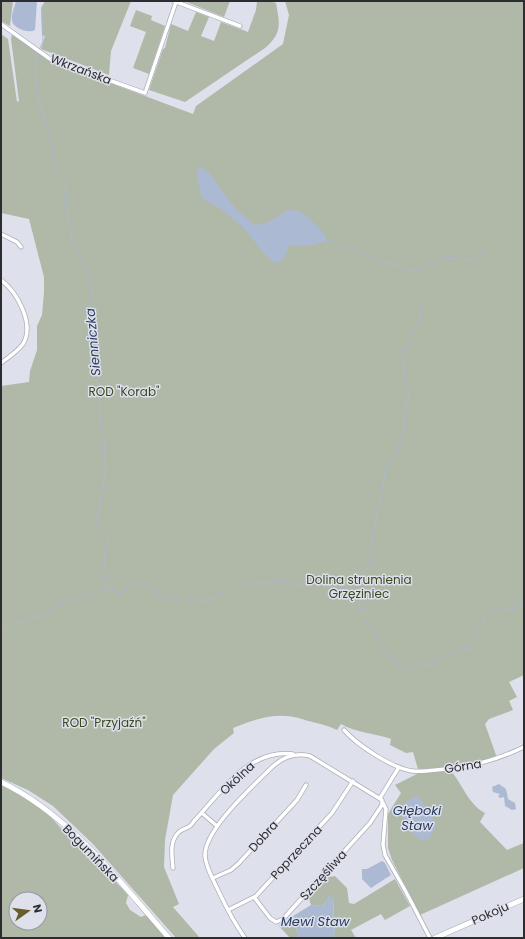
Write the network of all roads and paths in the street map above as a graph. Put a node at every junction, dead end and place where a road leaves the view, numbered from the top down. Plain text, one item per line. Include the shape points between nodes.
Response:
1 (175, 2) edge
2 (1, 24) edge
3 (240, 26) dead end
4 (1, 234) edge
5 (21, 247) dead end
6 (1, 280) edge
7 (1, 363) edge
8 (344, 730) dead end
9 (524, 747) edge
10 (298, 754) junction
11 (399, 767) junction
12 (353, 781) junction
13 (1, 782) edge
14 (306, 785) dead end
15 (380, 798) junction
16 (383, 803) junction
17 (203, 814) junction
18 (217, 826) junction
19 (173, 868) dead end
20 (213, 878) junction
21 (254, 897) junction
22 (524, 899) edge
23 (228, 910) junction
24 (169, 938) edge
25 (245, 938) edge
26 (430, 938) edge
27 (435, 938) edge

1 - 2 street, Wkrzańska via 145,93 50,59
1 - 3 street
4 - 5 street via 17,242
6 - 7 street via 17,296 24,315 26,331 22,346
8 - 11 street, Górna via 351,738
9 - 11 street, Górna via 496,760 462,768 412,771
10 - 12 street, Okólna via 316,758
10 - 17 street, Okólna via 273,754 251,763
10 - 18 street, Okólna via 284,758 273,766
11 - 15 street
12 - 15 street, Okólna
12 - 21 street, Poprzeczna via 332,813
13 - 24 street, Bogumińska via 37,803 70,831
14 - 20 street, Dobra via 297,800 239,863 231,870
15 - 16 street
16 - 21 street, Szczęśliwa via 370,823 283,919 276,922 272,920
16 - 26 street via 386,809 383,845 385,855
17 - 18 street
17 - 19 street, Okólna via 191,827 181,830 175,838 172,852
18 - 20 street, Okólna via 208,840 205,852
20 - 23 street, Okólna
21 - 23 street, Poprzeczna
22 - 27 street, Pokoju
23 - 25 street, Okólna

